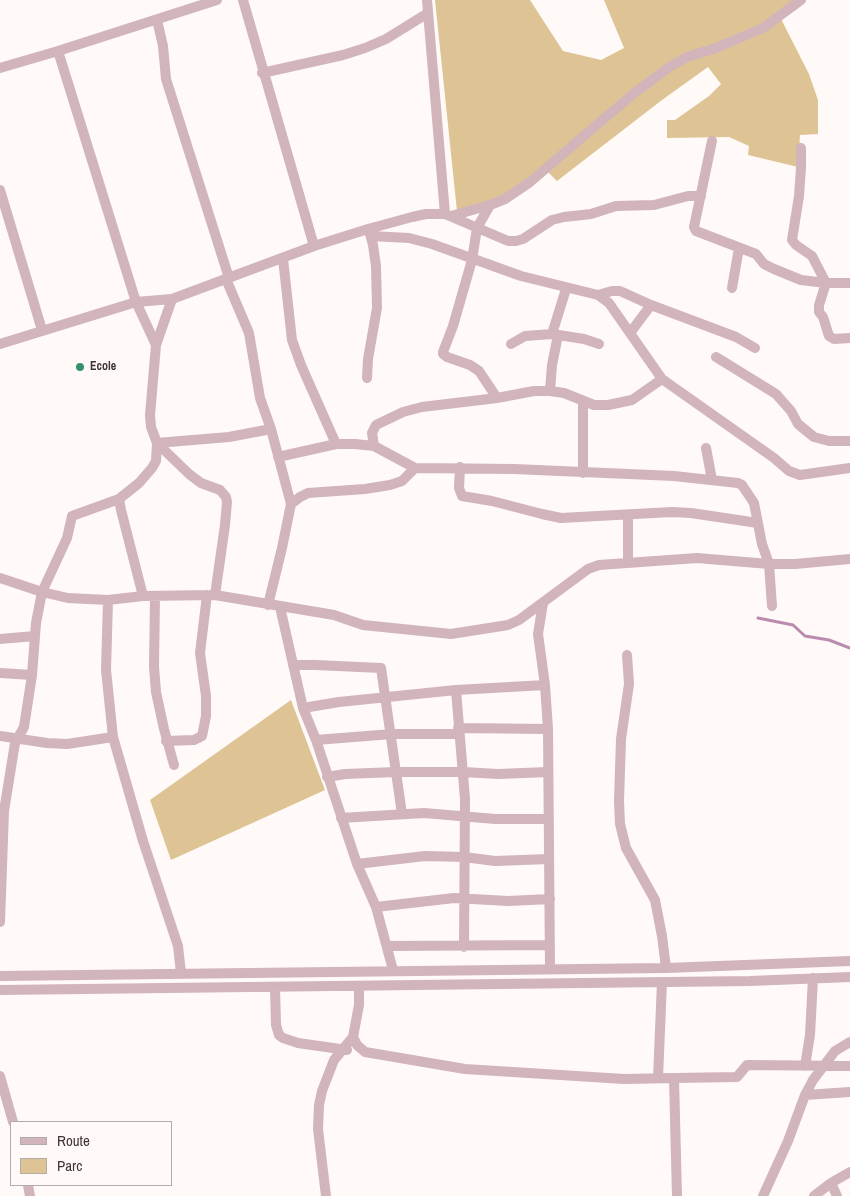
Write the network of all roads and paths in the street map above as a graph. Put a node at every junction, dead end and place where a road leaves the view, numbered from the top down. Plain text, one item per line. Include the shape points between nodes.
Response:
1 (217, 0) edge
2 (242, 0) edge
3 (427, 0) edge
4 (801, 0) edge
5 (428, 13) junction
6 (157, 20) junction
7 (58, 51) junction
8 (0, 68) edge
9 (262, 73) junction
10 (712, 141) dead end
11 (800, 148) dead end
12 (0, 190) edge
13 (701, 196) junction
14 (490, 205) junction
15 (448, 215) junction
16 (477, 228) junction
17 (370, 232) junction
18 (314, 246) junction
19 (740, 248) junction
20 (283, 259) junction
21 (472, 260) junction
22 (227, 278) junction
23 (850, 282) edge
24 (826, 283) junction
25 (732, 288) dead end
26 (566, 289) junction
27 (598, 295) junction
28 (172, 299) junction
29 (136, 302) junction
30 (651, 305) junction
31 (42, 330) junction
32 (630, 333) junction
33 (555, 334) junction
34 (850, 338) edge
35 (0, 344) edge
36 (511, 344) dead end
37 (599, 344) dead end
38 (156, 345) junction
39 (756, 348) dead end
40 (716, 357) dead end
41 (367, 378) dead end
42 (662, 378) junction
43 (550, 391) junction
44 (497, 398) junction
45 (583, 402) junction
46 (271, 429) junction
47 (850, 441) edge
48 (157, 443) junction
49 (336, 444) junction
50 (374, 446) junction
51 (706, 448) dead end
52 (278, 457) junction
53 (460, 467) junction
54 (415, 468) junction
55 (850, 468) edge
56 (583, 473) junction
57 (712, 480) junction
58 (119, 499) junction
59 (291, 504) junction
60 (628, 515) junction
61 (758, 523) junction
62 (850, 559) edge
63 (628, 562) junction
64 (769, 564) junction
65 (0, 578) edge
66 (42, 592) junction
67 (211, 595) junction
68 (143, 596) junction
69 (155, 596) junction
70 (108, 600) junction
71 (543, 603) junction
72 (268, 605) junction
73 (772, 606) dead end
74 (280, 607) junction
75 (35, 636) junction
76 (0, 639) edge
77 (627, 655) dead end
78 (293, 665) junction
79 (0, 673) edge
80 (32, 675) junction
81 (545, 685) junction
82 (456, 690) junction
83 (386, 697) junction
84 (303, 708) junction
85 (548, 729) junction
86 (458, 731) junction
87 (392, 734) junction
88 (0, 736) edge
89 (113, 737) junction
90 (18, 738) junction
91 (316, 740) junction
92 (166, 741) junction
93 (174, 765) dead end
94 (396, 772) junction
95 (463, 772) junction
96 (548, 772) junction
97 (327, 777) junction
98 (4, 780) edge
99 (402, 814) junction
100 (465, 817) junction
101 (341, 818) junction
102 (549, 819) junction
103 (464, 857) junction
104 (549, 859) junction
105 (357, 864) junction
106 (1, 866) edge
107 (464, 898) junction
108 (550, 898) junction
109 (376, 907) junction
110 (0, 922) edge
111 (550, 945) junction
112 (387, 946) junction
113 (464, 947) junction
114 (850, 961) edge
115 (666, 968) junction
116 (550, 969) junction
117 (393, 970) junction
118 (181, 973) junction
119 (0, 976) edge
120 (850, 977) edge
121 (813, 978) junction
122 (662, 982) junction
123 (359, 986) junction
124 (275, 987) junction
125 (0, 990) edge
126 (353, 1037) junction
127 (850, 1042) edge
128 (343, 1050) junction
129 (365, 1052) junction
130 (805, 1066) junction
131 (824, 1066) junction
132 (850, 1066) edge
133 (0, 1076) edge
134 (658, 1078) junction
135 (674, 1078) junction
136 (850, 1092) edge
137 (805, 1095) junction
138 (14, 1121) edge
139 (850, 1172) edge
140 (830, 1183) junction
141 (326, 1196) edge
142 (678, 1196) edge
143 (763, 1196) edge
144 (814, 1196) edge
145 (837, 1196) edge

1 - 6 street
2 - 9 street
3 - 5 street
4 - 14 street via 763,28 686,57 671,66 633,94 530,182
5 - 9 street via 386,40 365,48
5 - 15 street
6 - 7 street
6 - 22 street via 166,79
7 - 8 street
7 - 29 street
9 - 18 street
10 - 13 street
11 - 24 street via 800,186 792,240 812,256
12 - 31 street
13 - 16 street via 654,205 616,206 552,220 516,241 508,241
13 - 19 street via 694,227 696,231
14 - 15 street
14 - 16 street
15 - 16 street
15 - 17 street via 426,214
16 - 21 street
17 - 18 street
17 - 21 street via 432,244
17 - 41 street via 376,266 377,308
18 - 20 street
19 - 24 street via 756,254 764,264 788,276
19 - 25 street
20 - 22 street
20 - 49 street via 292,340
21 - 26 street
21 - 44 street via 443,354 479,371
22 - 28 street
22 - 46 street via 249,333 260,398
23 - 24 street
24 - 34 street via 819,312 829,336 834,339
26 - 27 street
26 - 33 street
27 - 30 street via 620,291
27 - 32 street via 609,303
28 - 29 street
28 - 38 street
29 - 31 street
29 - 38 street
30 - 32 street
30 - 39 street via 736,337
31 - 35 street
32 - 42 street
33 - 36 street via 525,336
33 - 37 street
33 - 43 street
38 - 48 street via 150,415
40 - 47 street via 776,394 798,424 814,437
42 - 45 street via 632,400 594,406
42 - 55 street via 795,474
43 - 44 street
43 - 45 street via 564,393
44 - 50 street via 403,412 376,425 372,433
45 - 56 street
46 - 48 street via 213,439
46 - 52 street
48 - 58 street via 156,461 152,468
48 - 67 street via 189,474 220,490 226,497
49 - 50 street
49 - 52 street
50 - 54 street
51 - 57 street
52 - 59 street
53 - 54 street
53 - 56 street
53 - 60 street via 460,493 468,498 560,518
54 - 59 street via 402,480 390,485 308,494
56 - 57 street
57 - 61 street via 742,485 754,503
58 - 66 street via 72,516 67,538
58 - 68 street
59 - 72 street
60 - 61 street via 690,513
60 - 63 street
61 - 64 street
62 - 64 street
63 - 64 street via 697,558
63 - 71 street via 593,566
64 - 73 street
65 - 66 street
66 - 70 street via 68,598
66 - 75 street
67 - 69 street
67 - 72 street
67 - 92 street via 200,654 206,696 202,736 194,740
68 - 69 street
68 - 70 street
69 - 92 street via 154,667
70 - 89 street via 106,670
71 - 74 street via 508,625 451,634 364,625 334,615
71 - 81 street via 538,634
72 - 74 street
74 - 78 street
75 - 76 street
75 - 80 street
77 - 115 street via 629,684 621,739 620,824 626,848 655,900
78 - 83 street via 380,667
78 - 84 street
79 - 80 street
80 - 90 street via 24,728
81 - 82 street
81 - 85 street
82 - 83 street
82 - 86 street
83 - 84 street
83 - 87 street
84 - 91 street
85 - 86 street
85 - 96 street
86 - 87 street
86 - 95 street
87 - 91 street
87 - 94 street
88 - 90 street
89 - 90 street via 67,744
89 - 118 street via 178,946
90 - 98 street
91 - 97 street
92 - 93 street
94 - 95 street
94 - 97 street
94 - 99 street
95 - 96 street
95 - 100 street
96 - 102 street
97 - 101 street
98 - 106 street
99 - 100 street
99 - 101 street
100 - 102 street
100 - 103 street
101 - 105 street
102 - 104 street
103 - 104 street
103 - 105 street via 425,856
103 - 107 street
104 - 108 street
105 - 109 street
106 - 110 street
107 - 108 street via 508,901
107 - 109 street
107 - 113 street
108 - 111 street
109 - 112 street
111 - 113 street
111 - 116 street
112 - 113 street
112 - 117 street
114 - 115 street
115 - 116 street
116 - 117 street
117 - 118 street
118 - 119 street
120 - 121 street
121 - 122 street
121 - 130 street
122 - 123 street
122 - 134 street
123 - 124 street
123 - 126 street
124 - 125 street
124 - 128 street via 279,1035 298,1043
126 - 128 street
126 - 129 street
127 - 131 street via 835,1051
128 - 129 street
128 - 141 street via 327,1075 318,1114
129 - 134 street via 466,1069 624,1079
130 - 131 street
130 - 135 street via 747,1066 737,1076
131 - 132 street
131 - 137 street
133 - 138 street
134 - 135 street
135 - 142 street
136 - 137 street
137 - 143 street
139 - 140 street
140 - 144 street
140 - 145 street

